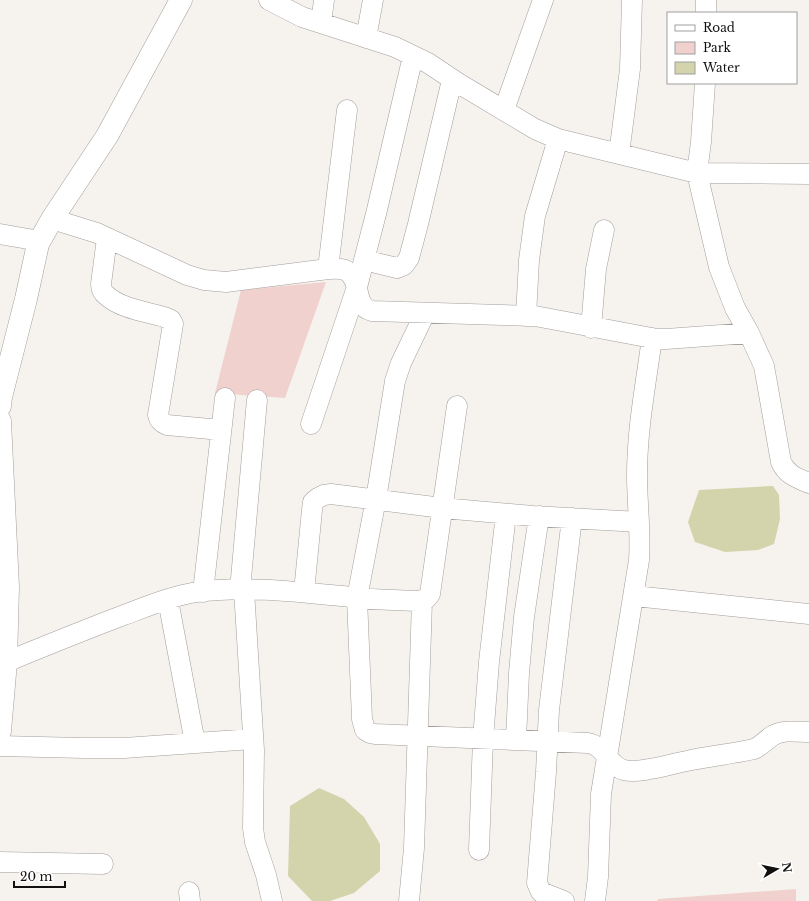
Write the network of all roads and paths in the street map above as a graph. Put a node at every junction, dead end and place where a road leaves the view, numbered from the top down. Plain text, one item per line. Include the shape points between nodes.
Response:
1 (181, 0) edge
2 (270, 0) edge
3 (324, 0) edge
4 (373, 0) edge
5 (543, 0) edge
6 (632, 0) edge
7 (706, 0) edge
8 (706, 12) edge
9 (321, 24) junction
10 (366, 38) junction
11 (413, 56) junction
12 (452, 80) junction
13 (705, 84) edge
14 (347, 110) dead end
15 (504, 110) junction
16 (558, 139) junction
17 (619, 154) junction
18 (697, 173) junction
19 (809, 174) edge
20 (52, 220) junction
21 (604, 230) dead end
22 (0, 234) edge
23 (107, 238) junction
24 (40, 241) junction
25 (364, 260) junction
26 (328, 269) junction
27 (357, 287) junction
28 (424, 313) junction
29 (526, 316) junction
30 (591, 328) junction
31 (749, 333) junction
32 (652, 338) junction
33 (225, 398) dead end
34 (256, 400) dead end
35 (0, 406) edge
36 (457, 406) dead end
37 (0, 421) edge
38 (311, 424) dead end
39 (221, 430) junction
40 (809, 483) edge
41 (2, 497) edge
42 (376, 499) junction
43 (442, 508) junction
44 (506, 514) junction
45 (540, 516) junction
46 (572, 518) junction
47 (639, 522) junction
48 (242, 590) junction
49 (203, 592) junction
50 (304, 592) junction
51 (634, 596) junction
52 (356, 598) junction
53 (168, 600) junction
54 (422, 601) junction
55 (809, 614) edge
56 (6, 662) junction
57 (0, 731) edge
58 (809, 732) edge
59 (417, 736) junction
60 (254, 739) junction
61 (483, 739) junction
62 (516, 740) junction
63 (547, 742) junction
64 (195, 743) junction
65 (0, 746) edge
66 (607, 756) junction
67 (480, 850) dead end
68 (0, 862) edge
69 (103, 864) dead end
70 (272, 901) edge
71 (409, 901) edge
72 (564, 901) edge
73 (595, 901) edge

1 - 20 street via 107,136
2 - 9 street via 286,10
3 - 9 street
4 - 10 street
5 - 15 street
6 - 17 street via 630,69
7 - 8 street
9 - 10 street
10 - 11 street
11 - 12 street
11 - 25 street
12 - 15 street
12 - 25 street via 409,258 404,265 397,268
13 - 18 street
14 - 26 street
15 - 16 street via 535,129
16 - 17 street
16 - 29 street via 535,216 529,260
17 - 18 street
18 - 19 street
18 - 31 street via 719,267 735,308
20 - 23 street
20 - 24 street
21 - 30 street via 596,269
22 - 24 street
23 - 26 street via 187,275 204,280 226,282
23 - 39 street via 100,284 105,295 125,306 164,317 173,324 158,415 161,422
24 - 35 street
25 - 27 street
26 - 27 street via 347,271
27 - 28 street via 362,306 366,310
27 - 38 street
28 - 29 street
28 - 42 street via 401,363 396,381
29 - 30 street
30 - 32 street
31 - 32 street
31 - 40 street via 766,373 781,462 792,477
32 - 47 street via 638,451
33 - 39 street
34 - 48 street
36 - 43 street
37 - 41 street
39 - 49 street
41 - 56 street via 8,587
42 - 43 street
42 - 50 street via 331,494 313,502
42 - 52 street
43 - 44 street
43 - 54 street via 430,594
44 - 45 street
44 - 61 street via 493,620
45 - 46 street
45 - 62 street via 524,617
46 - 47 street
46 - 63 street via 548,710
47 - 51 street via 640,544
48 - 49 street
48 - 50 street
48 - 60 street
49 - 53 street
50 - 52 street
51 - 55 street
51 - 66 street
52 - 54 street
52 - 59 street via 363,726 370,733
53 - 56 street via 107,621
53 - 64 street
54 - 59 street
56 - 57 street
58 - 66 street via 781,732 754,749 635,770 623,770 615,766
59 - 61 street
59 - 71 street via 414,848
60 - 64 street
60 - 70 street via 252,828
61 - 62 street
61 - 67 street
62 - 63 street
63 - 66 street via 592,744 599,747
63 - 72 street via 537,883 545,894
64 - 65 street via 124,748
66 - 73 street via 601,800
68 - 69 street

